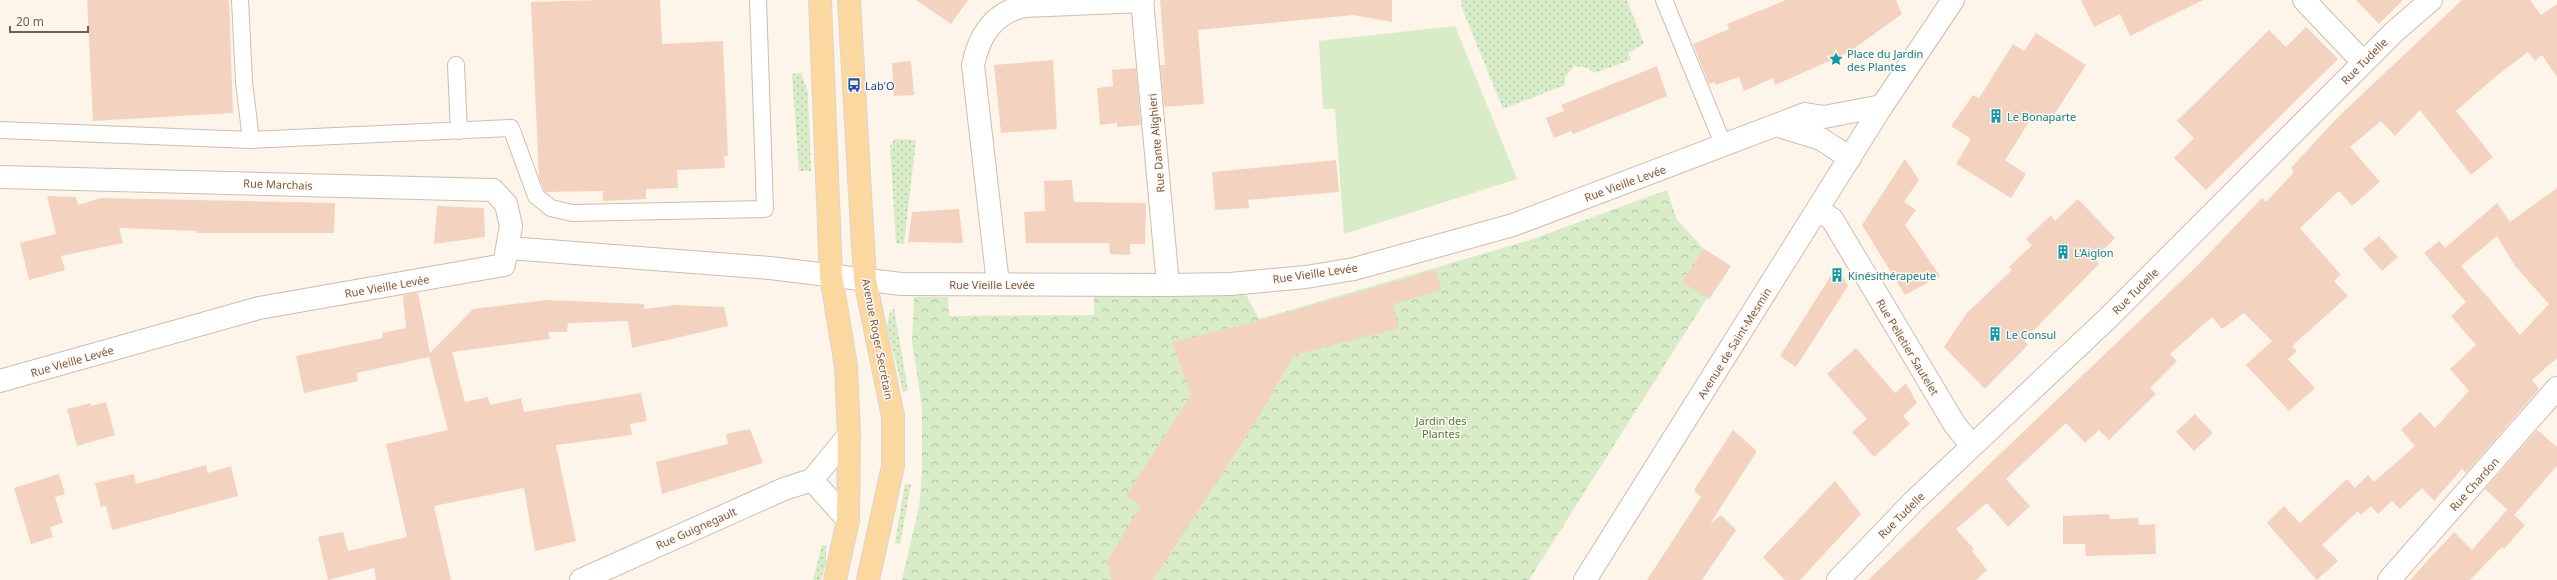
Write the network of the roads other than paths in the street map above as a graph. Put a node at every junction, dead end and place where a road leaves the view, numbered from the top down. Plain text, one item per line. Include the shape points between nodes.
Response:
1 (240, 0) edge
2 (758, 0) edge
3 (820, 0) edge
4 (849, 0) edge
5 (1142, 0) edge
6 (1664, 0) edge
7 (1953, 0) edge
8 (2304, 0) edge
9 (2431, 0) edge
10 (1024, 3) edge
11 (2363, 62) junction
12 (456, 65) dead end
13 (1882, 106) junction
14 (1776, 125) junction
15 (0, 130) edge
16 (459, 131) junction
17 (250, 140) junction
18 (1724, 146) junction
19 (1850, 158) junction
20 (0, 177) edge
21 (1818, 210) junction
22 (509, 248) junction
23 (831, 276) junction
24 (865, 280) junction
25 (998, 284) junction
26 (1168, 285) junction
27 (0, 381) edge
28 (2557, 391) edge
29 (849, 435) junction
30 (1972, 446) junction
31 (812, 480) junction
32 (848, 520) junction
33 (581, 580) edge
34 (835, 580) edge
35 (868, 580) edge
36 (1585, 580) edge
37 (1838, 580) edge
38 (2389, 580) edge

1 - 17 lane
2 - 16 lane via 765,209 572,213 551,208 536,196 511,128
3 - 23 main road
4 - 24 main road, Avenue Roger Secrétain
5 - 10 street, Rue Dante Alighieri
5 - 26 street, Rue Dante Alighieri
6 - 18 lane
7 - 13 street
8 - 11 street
9 - 11 street, Rue Tudelle
10 - 25 street, Rue Dante Alighieri via 1008,9 984,34 976,48 973,65
11 - 30 street, Rue Tudelle via 2107,319
12 - 16 lane
13 - 14 street via 1824,117 1805,114
13 - 19 street, Avenue de Saint-Mesmin
14 - 18 street, Rue Vieille Levée
14 - 19 street via 1821,139
15 - 17 lane
16 - 17 lane
18 - 26 street, Rue Vieille Levée via 1513,225 1354,269 1306,277 1230,284
19 - 21 street, Avenue de Saint-Mesmin
20 - 22 street, Rue Marchais via 493,190 506,204 511,226
21 - 30 street, Rue Pelletier Sautelet via 1832,219 1955,425
21 - 36 street, Avenue de Saint-Mesmin
22 - 23 street, Rue Vieille Levée via 770,268
22 - 27 street, Rue Vieille Levée via 504,265 259,308
23 - 24 street, Rue Vieille Levée
23 - 29 main road via 846,366
24 - 25 street, Rue Vieille Levée via 901,284
24 - 35 main road, Avenue Roger Secrétain via 893,423 893,466
25 - 26 street, Rue Vieille Levée
28 - 38 street, Rue Chardon
29 - 31 street
29 - 32 main road
30 - 37 street, Rue Tudelle
31 - 32 street
31 - 33 street, Rue Guignegault via 784,489
32 - 34 main road

